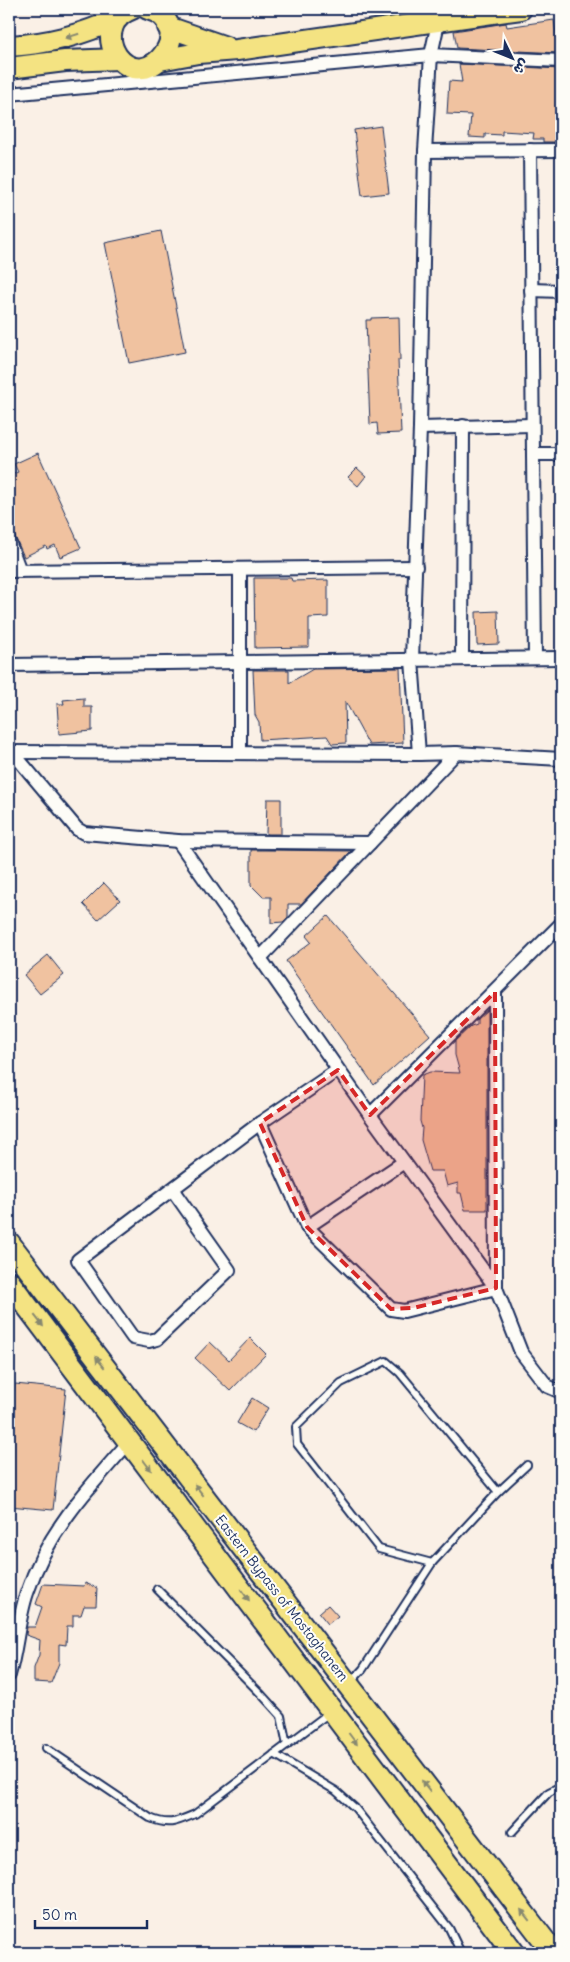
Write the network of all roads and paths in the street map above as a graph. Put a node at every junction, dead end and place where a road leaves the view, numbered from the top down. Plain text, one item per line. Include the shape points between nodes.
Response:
1 (148, 9) edge
2 (521, 9) edge
3 (125, 13) edge
4 (440, 15) edge
5 (168, 27) junction
6 (9, 46) edge
7 (237, 50) junction
8 (431, 55) junction
9 (119, 59) junction
10 (561, 61) edge
11 (9, 68) edge
12 (153, 69) junction
13 (9, 94) edge
14 (530, 150) junction
15 (561, 150) edge
16 (425, 151) junction
17 (531, 290) junction
18 (561, 291) edge
19 (532, 425) junction
20 (463, 426) junction
21 (420, 428) junction
22 (533, 454) junction
23 (561, 454) edge
24 (9, 542) edge
25 (416, 568) junction
26 (240, 569) junction
27 (14, 571) edge
28 (534, 658) junction
29 (561, 658) edge
30 (462, 659) junction
31 (412, 660) junction
32 (239, 662) junction
33 (9, 665) edge
34 (10, 750) edge
35 (240, 753) junction
36 (456, 753) junction
37 (419, 754) junction
38 (561, 759) edge
39 (178, 841) junction
40 (370, 843) junction
41 (561, 924) edge
42 (260, 958) junction
43 (495, 992) junction
44 (338, 1070) junction
45 (370, 1115) junction
46 (260, 1123) junction
47 (404, 1162) junction
48 (172, 1190) junction
49 (307, 1228) junction
50 (9, 1243) edge
51 (9, 1282) edge
52 (496, 1288) junction
53 (561, 1392) edge
54 (130, 1441) junction
55 (527, 1465) dead end
56 (498, 1492) junction
57 (432, 1563) junction
58 (157, 1589) dead end
59 (9, 1675) edge
60 (348, 1685) junction
61 (332, 1711) junction
62 (287, 1745) junction
63 (46, 1748) dead end
64 (274, 1754) junction
65 (561, 1786) edge
66 (512, 1832) dead end
67 (460, 1953) edge
68 (514, 1953) edge
69 (554, 1953) edge

1 - 5 main road via 158,13
2 - 4 main road
3 -> 6 main road via 102,26 58,40
3 - 9 main road via 113,26 111,43
4 - 7 main road
4 - 8 street
5 - 7 main road
5 - 12 main road via 169,45
7 - 12 main road via 198,53
8 - 10 street
8 - 12 street
8 - 16 street
9 - 11 main road
9 - 12 main road via 135,67
12 - 13 street
14 - 15 street
14 - 16 street
14 - 17 street
16 - 21 street
17 - 18 street
17 - 19 street
19 - 20 street
19 - 22 street
20 - 21 street
20 - 30 street
21 - 25 street
22 - 23 street
22 - 28 street
24 - 27 street
25 - 26 street
25 - 31 street
26 - 27 street
26 - 32 street
28 - 29 street
28 - 30 street
30 - 31 street
31 - 32 street
31 - 37 street
32 - 33 street
32 - 35 street
34 - 35 street
34 - 39 street via 76,828 84,833
35 - 37 street
36 - 37 street
36 - 38 street
36 - 40 street
39 - 40 street
39 - 42 street
40 - 42 street
41 - 43 street
42 - 44 street
43 - 45 street
43 - 52 street
44 - 45 street
44 - 46 street
45 - 47 street
46 - 48 street
46 - 49 street
47 - 49 street
47 - 52 street
48 - 48 street via 229,1270 166,1333 149,1341 133,1338 78,1260
49 - 52 street via 391,1309 404,1311
60 -> 50 highway, Eastern Bypass of Mostaghanem
51 -> 54 highway, Eastern Bypass of Mostaghanem
52 - 53 street via 521,1352 547,1386
54 - 59 street via 78,1499 46,1545 26,1593
54 -> 61 highway, Eastern Bypass of Mostaghanem
55 - 56 lane
56 - 57 lane
56 - 57 lane via 400,1373 386,1361 340,1383 296,1427 297,1444 379,1549
57 - 60 lane via 363,1669
58 - 62 lane via 281,1716
69 -> 60 highway, Eastern Bypass of Mostaghanem
61 - 62 lane
61 -> 68 highway, Eastern Bypass of Mostaghanem
62 - 64 lane
63 - 64 lane via 150,1818 167,1823 195,1814
64 - 67 lane via 336,1791 355,1808 449,1928
65 - 66 lane via 549,1792

